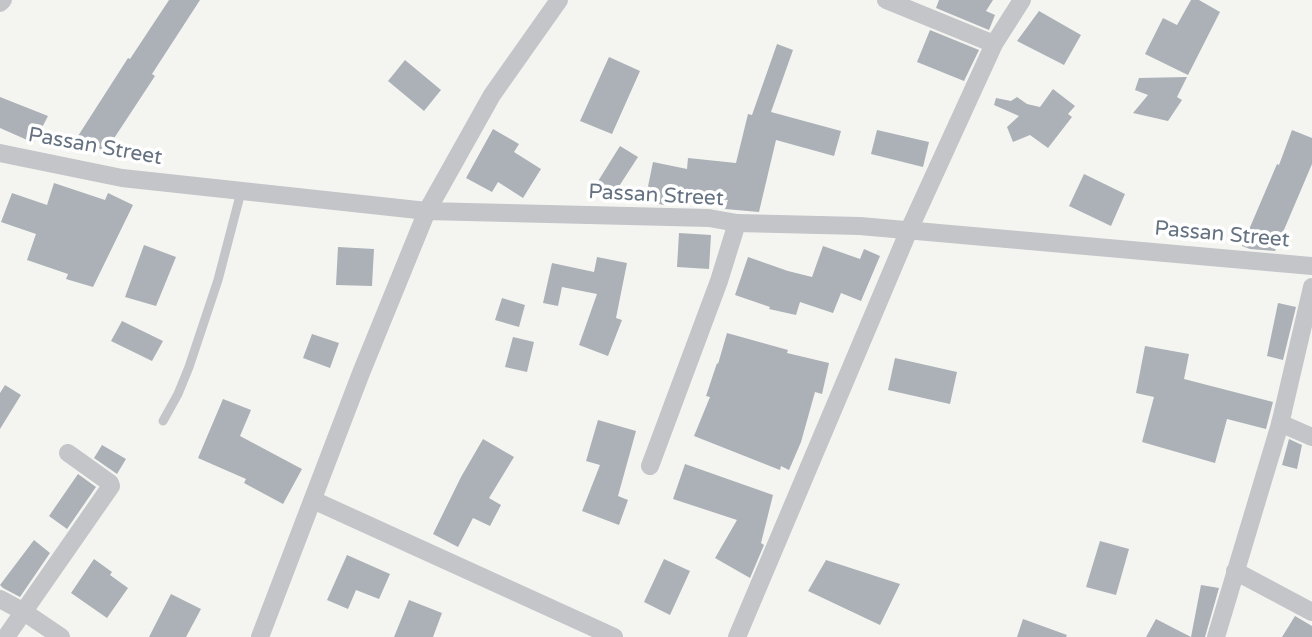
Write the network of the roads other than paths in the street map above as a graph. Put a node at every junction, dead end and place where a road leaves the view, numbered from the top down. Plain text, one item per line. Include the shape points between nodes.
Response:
1 (559, 0) edge
2 (886, 0) edge
3 (1022, 0) edge
4 (994, 44) junction
5 (0, 153) edge
6 (242, 192) junction
7 (427, 211) junction
8 (737, 223) junction
9 (909, 230) junction
10 (1312, 266) edge
11 (1310, 296) edge
12 (163, 421) dead end
13 (1312, 437) edge
14 (68, 453) dead end
15 (650, 466) dead end
16 (313, 500) junction
17 (1235, 571) junction
18 (0, 599) edge
19 (24, 612) junction
20 (1312, 612) edge
21 (6, 637) edge
22 (61, 637) edge
23 (260, 637) edge
24 (614, 637) edge
25 (737, 637) edge
26 (1216, 637) edge

1 - 7 street via 492,95
2 - 4 street
3 - 4 street
4 - 9 street
5 - 6 street, Passan Street via 122,178
6 - 7 street, Passan Street
6 - 12 lane via 189,367
7 - 8 street, Passan Street via 709,218
7 - 16 street
8 - 9 street, Passan Street
8 - 15 street
9 - 10 street, Passan Street
9 - 25 street
11 - 13 street via 1280,423
11 - 17 street via 1280,424
14 - 19 street via 111,486
16 - 23 street
16 - 24 street
17 - 20 street
17 - 26 street
18 - 19 street
19 - 21 street
19 - 22 street

